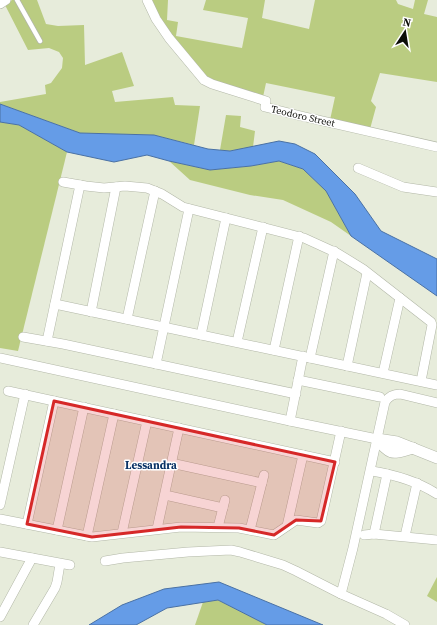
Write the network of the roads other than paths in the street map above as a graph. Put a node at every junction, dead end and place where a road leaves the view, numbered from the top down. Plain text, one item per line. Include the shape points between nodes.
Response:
1 (6, 0) edge
2 (17, 0) edge
3 (147, 0) edge
4 (0, 4) edge
5 (40, 41) dead end
6 (437, 147) edge
7 (358, 168) dead end
8 (63, 182) dead end
9 (80, 185) junction
10 (116, 187) junction
11 (155, 191) junction
12 (437, 192) edge
13 (189, 209) junction
14 (226, 218) junction
15 (262, 227) junction
16 (299, 236) junction
17 (334, 251) junction
18 (367, 273) junction
19 (400, 298) junction
20 (55, 304) junction
21 (91, 312) junction
22 (127, 319) junction
23 (164, 327) junction
24 (201, 335) junction
25 (23, 337) dead end
26 (47, 341) junction
27 (237, 342) junction
28 (274, 350) junction
29 (307, 357) junction
30 (0, 358) edge
31 (156, 364) junction
32 (347, 366) junction
33 (383, 373) junction
34 (298, 380) junction
35 (421, 381) junction
36 (437, 385) edge
37 (8, 391) dead end
38 (25, 394) junction
39 (296, 394) junction
40 (380, 397) dead end
41 (54, 401) junction
42 (437, 402) edge
43 (84, 407) junction
44 (114, 414) junction
45 (147, 421) junction
46 (290, 421) junction
47 (179, 428) junction
48 (341, 431) junction
49 (378, 438) junction
50 (303, 454) junction
51 (437, 458) edge
52 (335, 462) junction
53 (171, 463) junction
54 (372, 471) dead end
55 (387, 474) junction
56 (417, 483) junction
57 (437, 494) edge
58 (165, 495) junction
59 (0, 505) edge
60 (0, 519) edge
61 (27, 524) junction
62 (287, 526) junction
63 (218, 527) junction
64 (157, 529) junction
65 (57, 530) junction
66 (250, 530) junction
67 (122, 533) junction
68 (374, 534) junction
69 (364, 535) dead end
70 (87, 536) junction
71 (405, 536) junction
72 (437, 537) edge
73 (0, 552) edge
74 (32, 558) junction
75 (105, 561) dead end
76 (60, 564) junction
77 (70, 566) dead end
78 (341, 594) junction
79 (0, 617) edge
80 (33, 625) edge
81 (405, 625) edge

1 - 4 street
2 - 5 lane
3 - 6 street, Teodoro Street via 169,38 204,80 266,101 265,107
7 - 12 street via 403,187
8 - 9 street
9 - 10 street
9 - 20 street
10 - 11 street via 147,188
10 - 21 street
11 - 13 street
11 - 22 street
13 - 14 street
13 - 23 street
14 - 15 street
14 - 24 street
15 - 16 street
15 - 27 street
16 - 17 street
16 - 28 street
17 - 18 street
17 - 29 street
18 - 19 street
18 - 32 street
19 - 33 street
19 - 35 street via 431,322
20 - 21 street
20 - 26 street
21 - 22 street
22 - 23 street
23 - 24 street
23 - 31 street
24 - 27 street
25 - 26 street
26 - 31 street
27 - 28 street
28 - 29 street
29 - 32 street
29 - 34 street
30 - 46 street
31 - 39 street
32 - 33 street
33 - 35 street
34 - 39 street
34 - 40 street
35 - 36 street
37 - 38 street
38 - 41 street
38 - 59 street
39 - 46 street
41 - 43 street
41 - 61 street
42 - 49 street via 400,394 391,396 386,402
43 - 44 street
43 - 65 street
44 - 45 street
44 - 70 street
45 - 47 street
45 - 67 street
46 - 48 street
47 - 50 street
47 - 53 street
48 - 49 street
48 - 52 street
49 - 51 street via 397,442
49 - 78 street
50 - 52 street
50 - 62 street
52 - 62 street via 322,521 314,523 296,520
53 - 58 street
53 - 66 street via 263,479
54 - 55 street
55 - 56 street
55 - 68 street
56 - 57 street
56 - 71 street
58 - 63 street via 224,504
58 - 64 street
60 - 61 street
61 - 65 street
62 - 66 street via 274,534
63 - 64 street via 181,526
63 - 66 street
64 - 67 street
65 - 70 street
67 - 70 street
68 - 69 street
68 - 71 street
71 - 72 street
73 - 74 street
74 - 76 street
74 - 79 street
75 - 78 street via 231,550 283,565
76 - 77 street
76 - 80 street via 55,588
78 - 81 street

